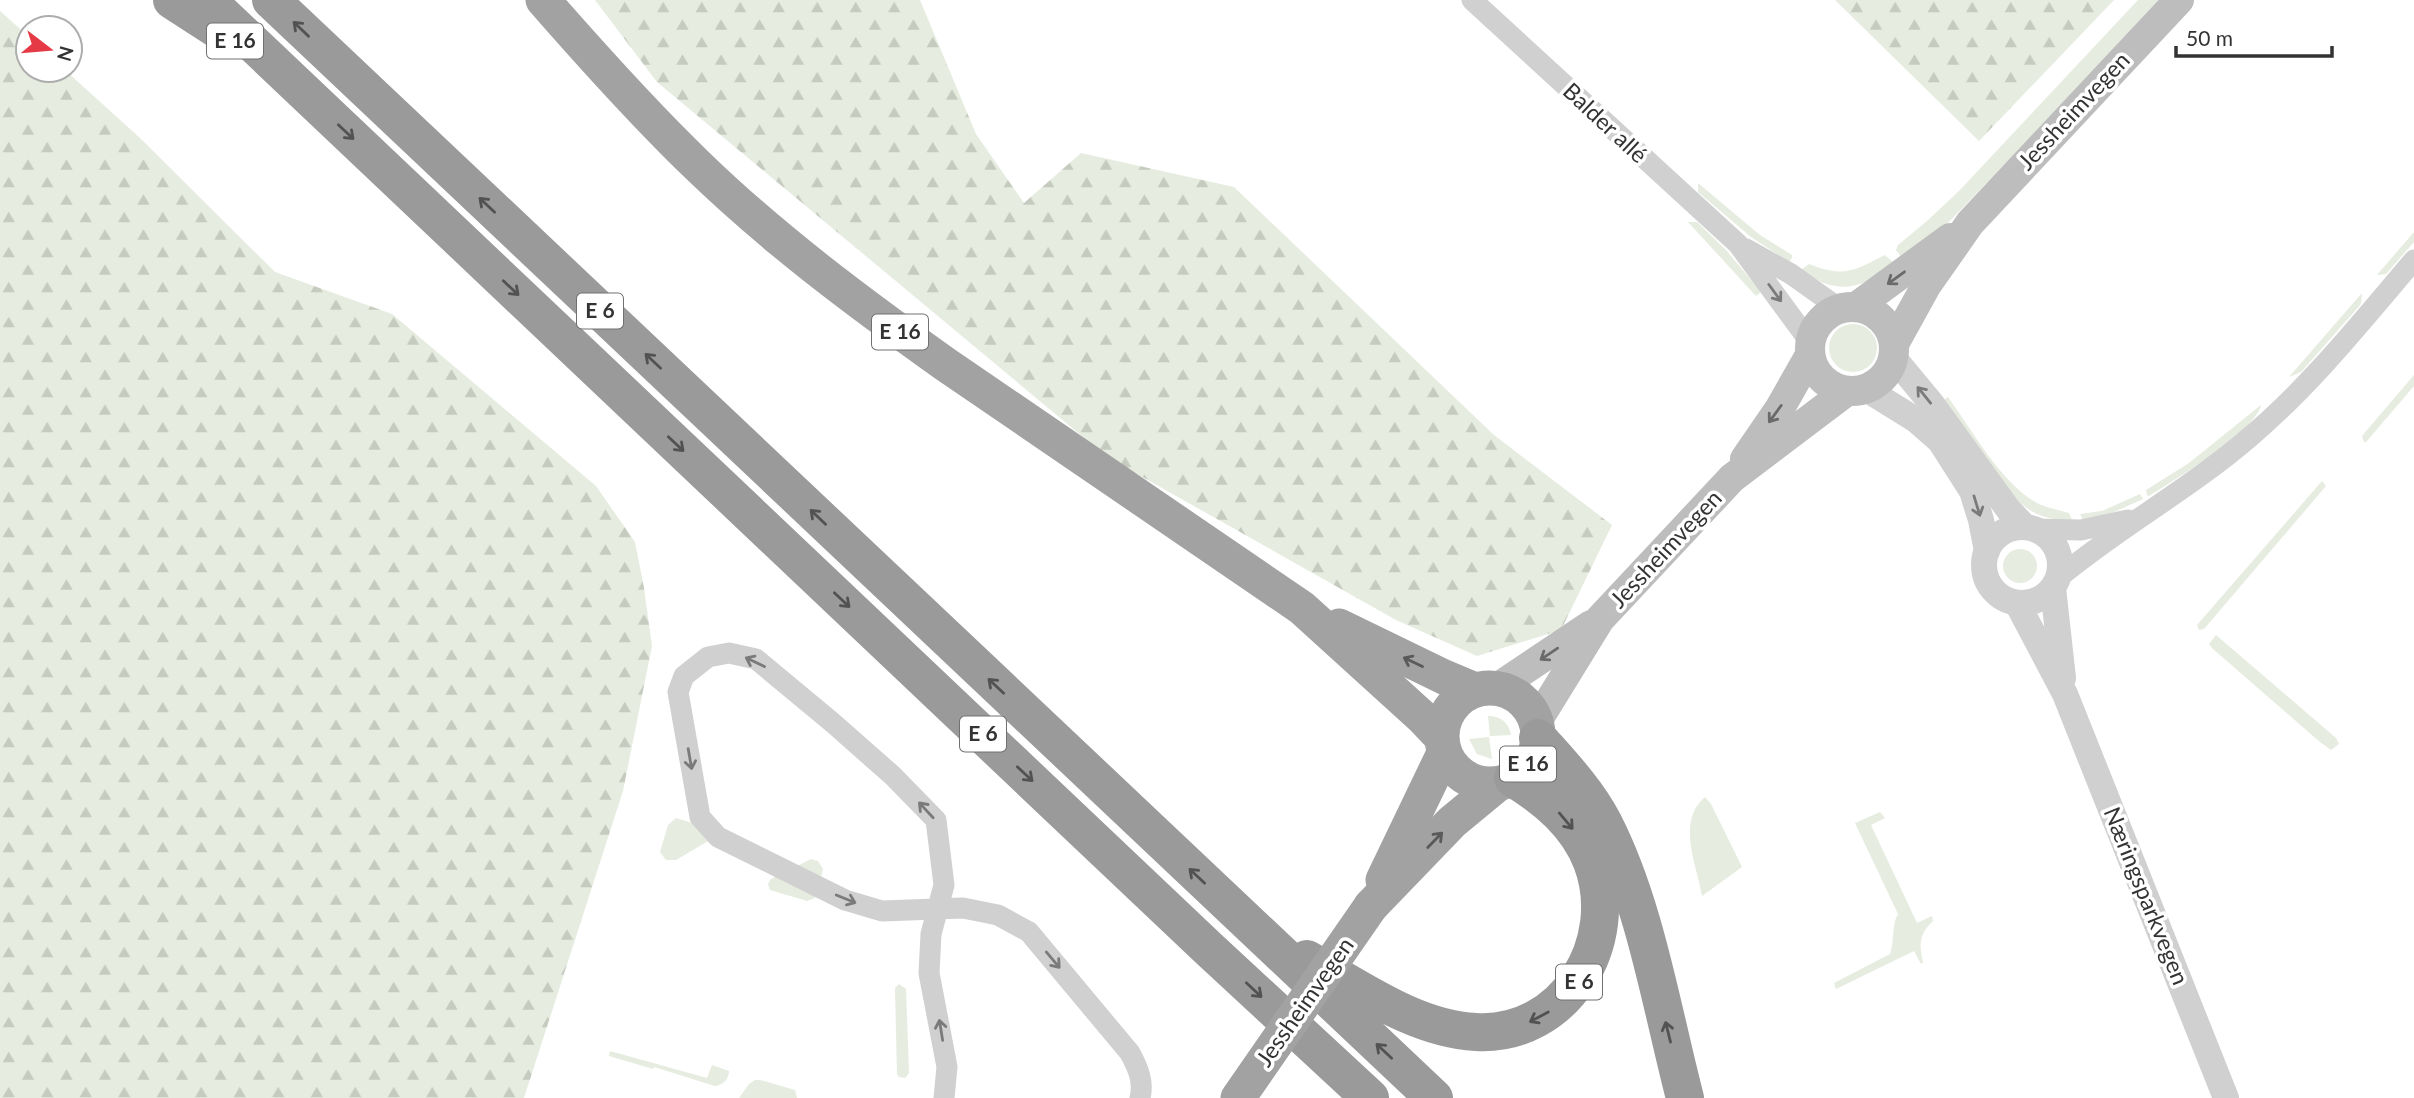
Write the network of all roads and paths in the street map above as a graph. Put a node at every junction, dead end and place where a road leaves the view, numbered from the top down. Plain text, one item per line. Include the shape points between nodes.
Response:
1 (172, 0) edge
2 (206, 0) edge
3 (271, 0) edge
4 (543, 0) edge
5 (1472, 0) edge
6 (2179, 0) edge
7 (296, 85) junction
8 (1970, 223) junction
9 (1738, 244) junction
10 (2414, 260) edge
11 (1848, 308) junction
12 (1810, 349) junction
13 (1893, 351) junction
14 (1856, 390) junction
15 (1732, 478) junction
16 (2141, 517) junction
17 (2030, 528) junction
18 (1986, 551) junction
19 (2055, 583) junction
20 (2017, 603) junction
21 (1303, 608) junction
22 (1600, 619) junction
23 (1486, 689) junction
24 (2065, 694) junction
25 (1537, 731) junction
26 (1443, 745) junction
27 (1506, 781) junction
28 (1371, 906) junction
29 (937, 909) junction
30 (1247, 923) junction
31 (944, 1098) edge
32 (1140, 1098) edge
33 (1238, 1098) edge
34 (1370, 1098) edge
35 (1434, 1098) edge
36 (1685, 1098) edge
37 (2226, 1098) edge

1 - 7 highway, E 16
2 - 7 highway, E 6
30 -> 3 highway, E 6
4 - 21 highway, E 16 via 696,164 836,284 1000,403
5 - 9 street, Balder allé
6 - 8 main road, Jessheimvegen
7 -> 34 highway, E 6
8 -> 11 main road, Jessheimvegen
8 - 13 main road, Jessheimvegen via 1926,286
9 - 11 street, Balder allé
9 -> 12 street, Balder allé
10 - 16 street via 2286,405 2196,481
11 - 12 main road via 1826,316 1816,328
11 - 13 main road via 1867,310 1885,323
12 - 14 main road via 1819,376 1836,388
12 -> 15 main road, Jessheimvegen via 1780,408
13 - 14 main road via 1884,376
17 -> 13 street, Næringsparkvegen via 2008,509
14 - 15 main road, Jessheimvegen
14 -> 18 street, Næringsparkvegen via 1916,420 1940,441 1972,491
15 - 22 main road, Jessheimvegen
16 - 17 street via 2081,530
16 - 19 street via 2088,553
17 - 18 street via 2002,532
17 - 19 street, Næringsparkvegen via 2052,541 2057,550 2060,559
18 - 20 street, Næringsparkvegen via 1989,584 2006,600
19 - 20 street via 2037,600
19 - 24 street, Næringsparkvegen
20 - 24 street, Næringsparkvegen
23 -> 21 highway, E 16 via 1444,677
21 - 26 highway, E 16 via 1422,717
22 -> 23 main road, Jessheimvegen
22 - 25 main road, Jessheimvegen
23 - 25 highway, E 16 via 1510,692 1522,700 1531,710
23 - 26 highway, E 16 via 1461,697 1450,708 1443,721
24 - 37 street, Næringsparkvegen
25 - 27 highway, E 16 via 1535,754 1526,768
36 -> 25 highway via 1621,863 1602,821
26 - 27 highway, E 16 via 1460,775 1485,784
26 - 28 highway, Jessheimvegen / E 16
28 -> 27 highway, Jessheimvegen / E 16 via 1452,822
27 -> 30 highway, E 6 via 1545,800 1572,826 1591,860 1599,896 1597,938 1579,982 1537,1019 1488,1032 1430,1024
28 - 33 highway, Jessheimvegen / E 16, bridge
29 -> 29 street via 944,885 936,820 893,776 756,659 729,653 708,657 684,676 678,692 699,817 718,837 858,904 882,911
31 -> 29 street via 947,1067 929,973
29 -> 32 street via 964,908 998,915 1029,932 1130,1053 1139,1071
35 -> 30 highway, E 6

